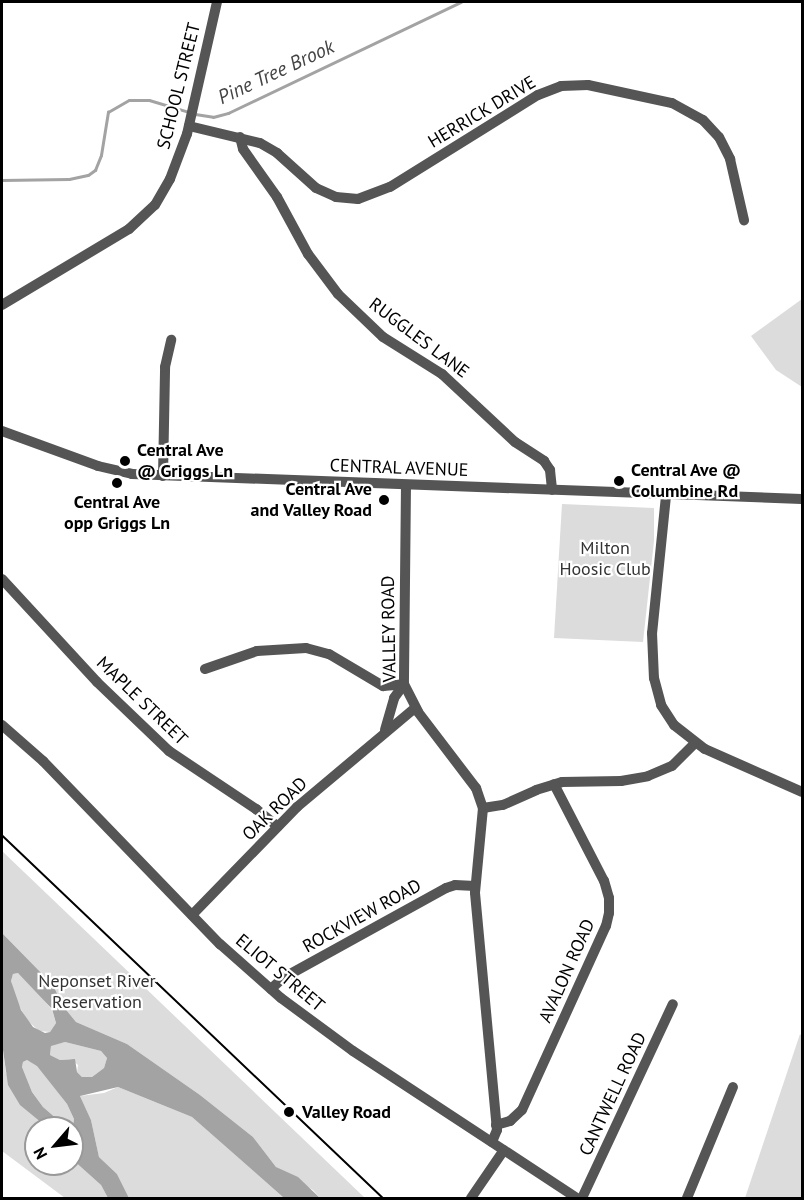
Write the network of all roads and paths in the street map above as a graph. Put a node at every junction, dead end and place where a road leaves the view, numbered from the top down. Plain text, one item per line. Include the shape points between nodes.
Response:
1 (217, 2) edge
2 (190, 124) junction
3 (240, 137) junction
4 (744, 220) dead end
5 (2, 305) edge
6 (171, 340) dead end
7 (2, 431) edge
8 (163, 476) junction
9 (406, 485) junction
10 (552, 490) junction
11 (666, 496) junction
12 (802, 499) edge
13 (2, 579) edge
14 (205, 669) dead end
15 (404, 684) junction
16 (415, 708) junction
17 (2, 724) edge
18 (385, 730) junction
19 (695, 743) junction
20 (554, 784) junction
21 (802, 792) edge
22 (483, 808) junction
23 (278, 827) junction
24 (475, 885) junction
25 (192, 915) junction
26 (271, 989) junction
27 (673, 1004) dead end
28 (733, 1088) dead end
29 (496, 1125) junction
30 (492, 1143) junction
31 (504, 1150) junction
32 (471, 1198) edge
33 (577, 1198) edge
34 (582, 1198) edge
35 (687, 1198) edge

1 - 2 street, SCHOOL STREET
2 - 3 street, HERRICK DRIVE
2 - 5 street, SCHOOL STREET via 165,189 144,218
3 - 4 street, HERRICK DRIVE via 271,149 322,191 343,199 358,199 390,187 538,95 561,86 588,85 672,103 703,120 719,137 730,159
3 - 10 street, RUGGLES LANE via 243,149 308,254 338,294 383,337 442,374 515,442 544,461 550,470
6 - 8 street via 165,367
7 - 8 street, CENTRAL AVENUE via 115,471
8 - 9 street, CENTRAL AVENUE
9 - 10 street, CENTRAL AVENUE
9 - 15 street, VALLEY ROAD
10 - 11 street, CENTRAL AVENUE
11 - 12 street, CENTRAL AVENUE
11 - 19 street via 652,623 654,678 664,712
13 - 23 street, MAPLE STREET via 97,682 169,751
14 - 15 street via 257,651 306,648 328,654 382,686
15 - 16 street, VALLEY ROAD
15 - 18 street via 394,698
16 - 18 street, OAK ROAD
16 - 22 street, VALLEY ROAD via 472,782
17 - 25 street, ELIOT STREET
18 - 23 street, OAK ROAD
19 - 20 street via 672,766 648,776
19 - 21 street
20 - 22 street via 503,805
20 - 29 street, AVALON ROAD via 604,881 609,913 522,1110 510,1121
22 - 24 street, VALLEY ROAD
23 - 25 street, OAK ROAD
24 - 26 street, ROCKVIEW ROAD via 446,888 283,978
24 - 29 street, VALLEY ROAD
25 - 26 street, ELIOT STREET
26 - 30 street, ELIOT STREET via 339,1042
27 - 34 street, CANTWELL ROAD
28 - 35 street
29 - 30 street, VALLEY ROAD
30 - 31 street, ELIOT STREET
31 - 32 street
31 - 33 street, ELIOT STREET

